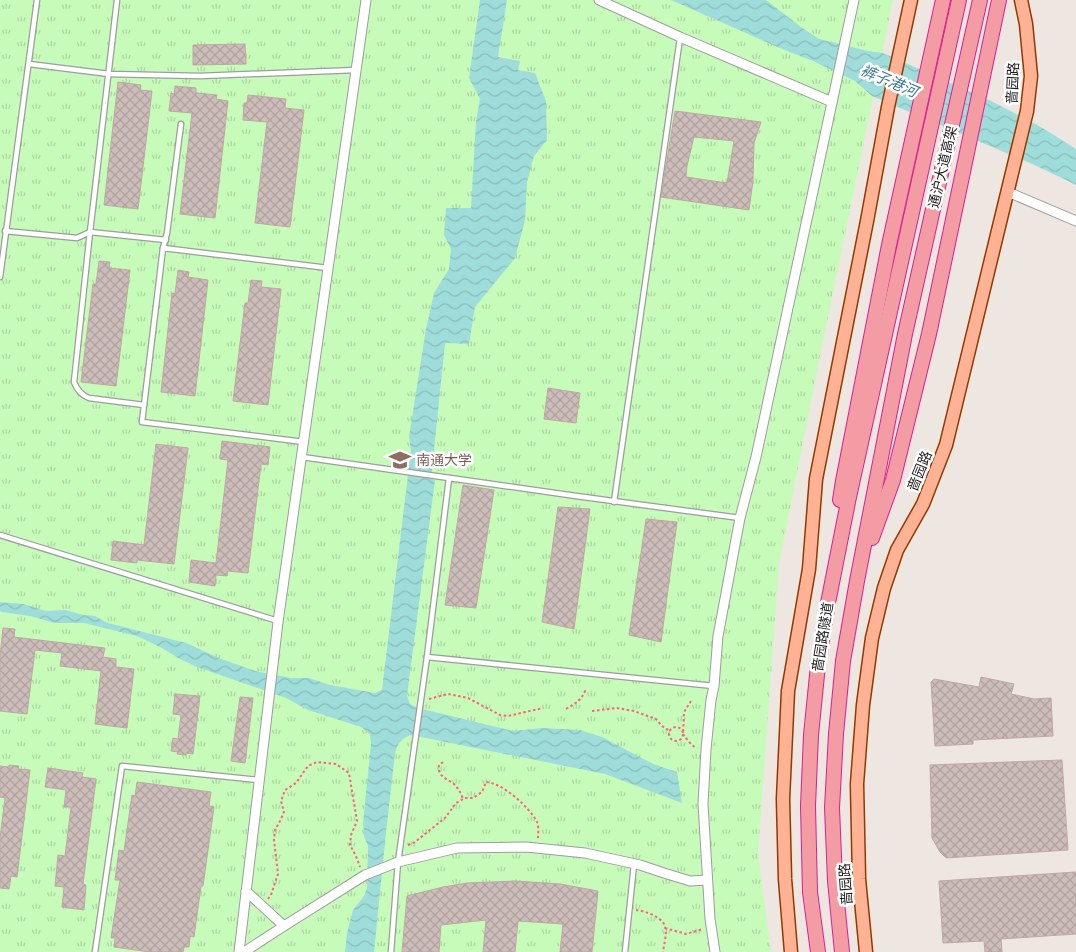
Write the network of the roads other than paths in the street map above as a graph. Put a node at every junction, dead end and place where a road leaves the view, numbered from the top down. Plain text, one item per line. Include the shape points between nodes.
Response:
1 (38, 0) edge
2 (117, 0) edge
3 (366, 0) edge
4 (599, 0) edge
5 (854, 0) edge
6 (911, 0) edge
7 (943, 0) edge
8 (959, 0) edge
9 (980, 0) edge
10 (999, 0) edge
11 (1021, 0) edge
12 (680, 36) junction
13 (29, 64) junction
14 (356, 70) junction
15 (109, 74) junction
16 (832, 102) junction
17 (181, 124) dead end
18 (1008, 192) junction
19 (1076, 221) edge
20 (5, 231) junction
21 (90, 232) junction
22 (166, 240) junction
23 (163, 248) junction
24 (328, 268) junction
25 (0, 277) edge
26 (886, 328) joint
27 (906, 334) joint
28 (144, 405) junction
29 (304, 442) junction
30 (302, 457) junction
31 (448, 478) junction
32 (614, 502) junction
33 (740, 518) junction
34 (0, 535) edge
35 (857, 580) junction
36 (828, 603) junction
37 (278, 622) junction
38 (427, 656) junction
39 (714, 686) junction
40 (259, 780) junction
41 (393, 864) junction
42 (634, 864) junction
43 (707, 880) junction
44 (246, 891) junction
45 (284, 926) junction
46 (95, 952) edge
47 (239, 952) edge
48 (244, 952) edge
49 (391, 952) edge
50 (625, 952) edge
51 (715, 952) edge
52 (791, 952) edge
53 (818, 952) edge
54 (842, 952) edge
55 (866, 952) edge

1 - 13 lane
2 - 15 lane
3 - 14 street
4 - 12 street
5 - 16 street
6 - 52 main road via 816,479 809,568 788,691 783,799
7 - 36 highway via 887,255 843,481
8 - 26 highway, 通沪大道高架
9 - 27 highway, 通沪大道高架
10 - 35 highway via 929,334 893,480
11 - 18 main road, 啬园路 via 1031,76 1027,111
12 - 16 street
12 - 32 lane
13 - 15 lane
13 - 20 lane
14 - 15 lane via 200,76
14 - 24 street
15 - 21 lane
16 - 33 street
17 - 22 lane
18 - 19 street
18 - 55 main road, 啬园路 via 946,445 922,504 898,550 884,588 872,638 857,784 859,879
20 - 21 lane via 77,238
20 - 25 lane
21 - 22 lane
21 - 28 lane via 74,382 83,396 89,398
22 - 23 lane
23 - 24 lane
23 - 28 lane
24 - 29 street
26 - 36 highway, 啬园路隧道
27 - 35 highway, 啬园路隧道
28 - 29 lane via 142,422
29 - 30 street
30 - 31 lane
30 - 37 street
31 - 32 lane
31 - 38 lane
32 - 33 lane
33 - 39 street via 718,636
34 - 37 lane
35 - 54 highway, 啬园路隧道 via 843,661 832,799
36 - 53 highway, 啬园路隧道 via 811,735 808,806 810,892
37 - 40 street
38 - 39 lane
38 - 41 lane via 400,848
39 - 43 street via 710,700 703,804
40 - 44 street
40 - 46 lane via 122,766
41 - 42 street via 457,848 526,846 586,853
41 - 45 street via 365,876
41 - 49 lane
42 - 43 street via 690,881
42 - 50 lane
43 - 51 street
44 - 45 street
44 - 47 street
45 - 48 street

